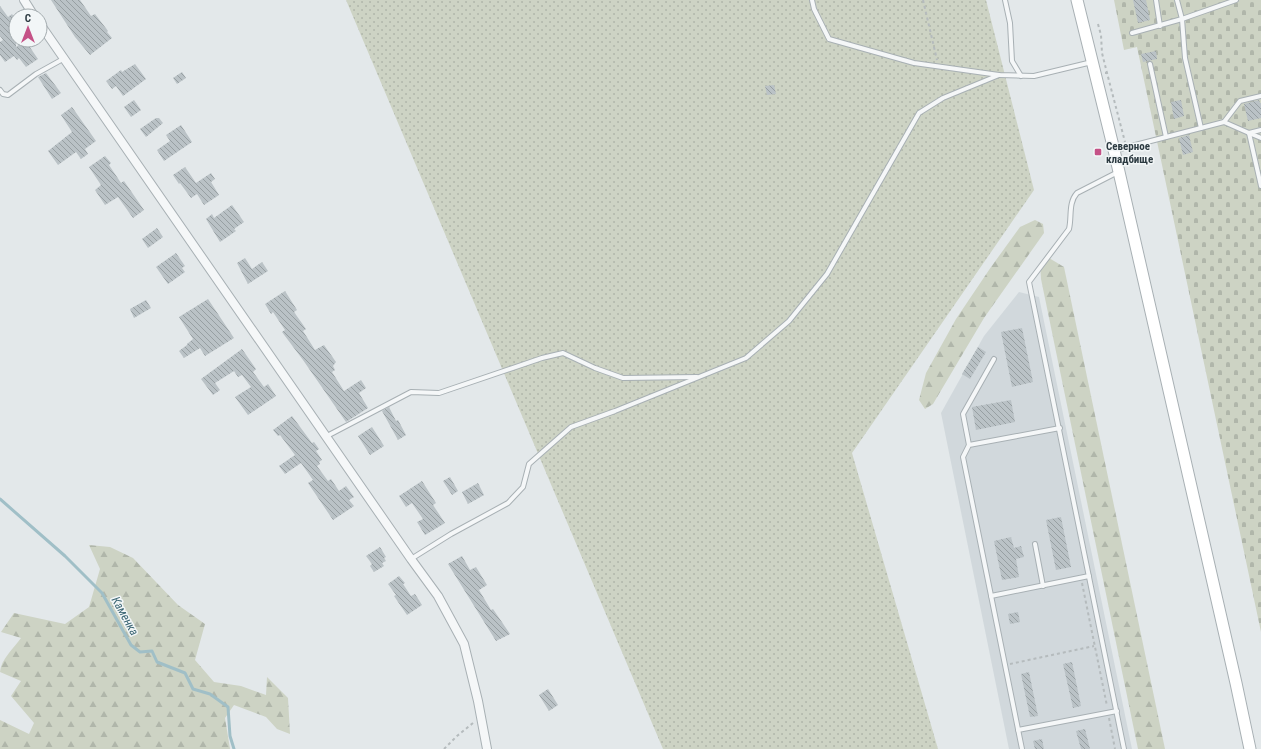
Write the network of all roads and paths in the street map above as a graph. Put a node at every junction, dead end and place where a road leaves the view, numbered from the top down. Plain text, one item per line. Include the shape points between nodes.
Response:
1 (812, 0) edge
2 (923, 0) edge
3 (1005, 0) edge
4 (1078, 0) edge
5 (1156, 0) edge
6 (1177, 0) edge
7 (1236, 0) edge
8 (1182, 19) junction
9 (1098, 24) dead end
10 (1160, 26) junction
11 (1132, 33) dead end
12 (48, 36) edge
13 (63, 58) junction
14 (1092, 62) junction
15 (1150, 64) dead end
16 (938, 67) junction
17 (1107, 72) dead end
18 (999, 75) junction
19 (1021, 76) junction
20 (0, 90) edge
21 (1261, 96) edge
22 (1224, 122) junction
23 (1201, 128) junction
24 (1261, 130) edge
25 (1249, 133) junction
26 (1166, 137) junction
27 (1261, 138) edge
28 (1114, 150) junction
29 (1118, 172) junction
30 (1261, 186) edge
31 (994, 359) dead end
32 (700, 377) junction
33 (1060, 428) junction
34 (327, 436) junction
35 (969, 445) junction
36 (1035, 544) dead end
37 (411, 559) junction
38 (1089, 576) junction
39 (1081, 578) junction
40 (1043, 586) junction
41 (991, 596) junction
42 (1095, 646) junction
43 (1005, 665) junction
44 (1117, 710) junction
45 (1108, 712) junction
46 (481, 716) junction
47 (1018, 730) junction
48 (444, 749) edge
49 (487, 749) edge
50 (1022, 749) edge
51 (1115, 749) edge
52 (1124, 749) edge
53 (1250, 749) edge

1 - 16 lane via 829,38 914,63
2 - 16 path
3 - 19 lane via 1010,23 1012,60
4 - 14 main road
5 - 10 lane
6 - 8 lane
7 - 8 lane
8 - 10 lane
8 - 23 lane via 1185,58
9 - 17 path
10 - 11 lane
12 - 13 street
13 - 20 lane via 8,95
13 - 34 street
14 - 19 lane via 1045,74
14 - 28 main road
15 - 26 lane
16 - 18 lane
18 - 19 lane
18 - 32 lane via 943,98 919,114 827,274 789,321 746,358
21 - 22 lane via 1240,101
22 - 23 lane
22 - 25 lane
23 - 26 lane
24 - 25 lane
25 - 27 lane
25 - 30 lane
26 - 28 lane
28 - 29 main road
29 - 33 lane via 1077,193 1072,202 1069,229 1029,282
29 - 53 main road
31 - 35 lane via 963,414
32 - 34 lane via 623,378 563,353 439,392 411,392
32 - 37 lane via 571,426 529,464 523,488 508,503
33 - 35 lane
33 - 38 lane
34 - 37 street
35 - 41 lane via 963,458
36 - 40 lane
37 - 46 street via 438,596 464,644
38 - 39 lane
38 - 44 lane
39 - 40 lane
39 - 42 path
40 - 41 lane
41 - 43 lane
42 - 43 path
42 - 45 path
43 - 47 lane
44 - 45 lane
44 - 52 lane
45 - 47 lane
45 - 51 path
46 - 48 path
46 - 49 street
47 - 50 lane

